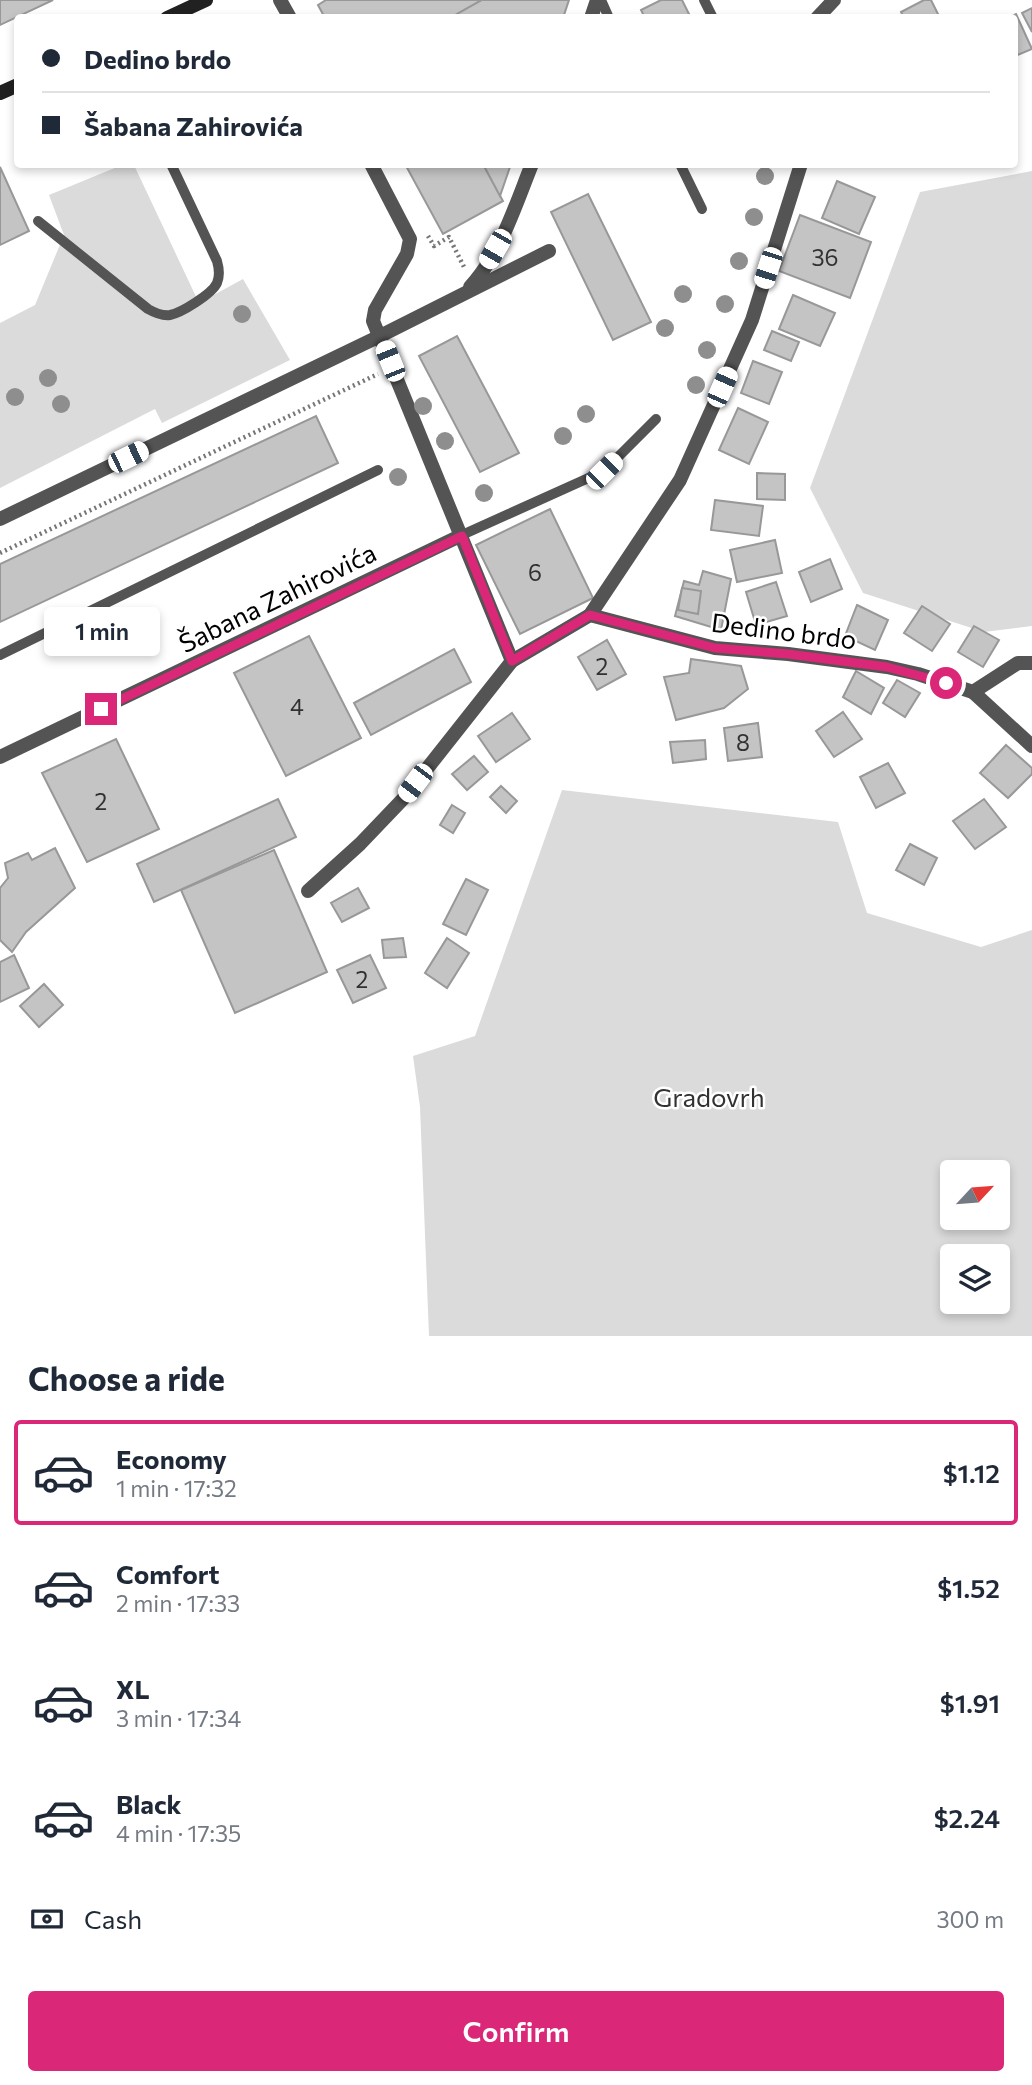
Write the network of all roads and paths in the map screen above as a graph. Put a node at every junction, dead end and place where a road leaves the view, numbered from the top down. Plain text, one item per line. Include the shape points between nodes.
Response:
1 (205, 0) edge
2 (834, 0) edge
3 (175, 14) edge
4 (821, 14) edge
5 (173, 168) edge
6 (373, 168) edge
7 (530, 168) edge
8 (682, 168) edge
9 (800, 168) edge
10 (702, 209) dead end
11 (38, 221) dead end
12 (434, 246) dead end
13 (549, 251) dead end
14 (468, 289) junction
15 (380, 336) junction
16 (386, 384) dead end
17 (656, 419) dead end
18 (378, 470) dead end
19 (0, 519) edge
20 (462, 536) junction
21 (0, 553) edge
22 (590, 615) junction
23 (0, 655) edge
24 (512, 661) junction
25 (1032, 663) edge
26 (972, 692) junction
27 (1032, 746) edge
28 (0, 757) edge
29 (308, 891) dead end

1 - 3 main road
2 - 4 street
5 - 11 lane via 219,271 212,291 175,314 148,309
6 - 15 street via 410,239 407,254 375,310 373,321
7 - 14 street via 504,234
8 - 10 lane
9 - 22 street via 752,320 680,480
12 - 14 path via 449,237
13 - 14 street
14 - 15 street
15 - 19 street
15 - 20 street
16 - 21 path via 381,372
17 - 20 lane via 604,471
18 - 23 lane
20 - 24 street
20 - 28 street, Šabana Zahirovića
22 - 24 street
22 - 26 street, Dedino brdo via 715,648 887,667
24 - 29 street via 403,799
25 - 26 street via 1018,663
26 - 27 street, Dedino brdo

